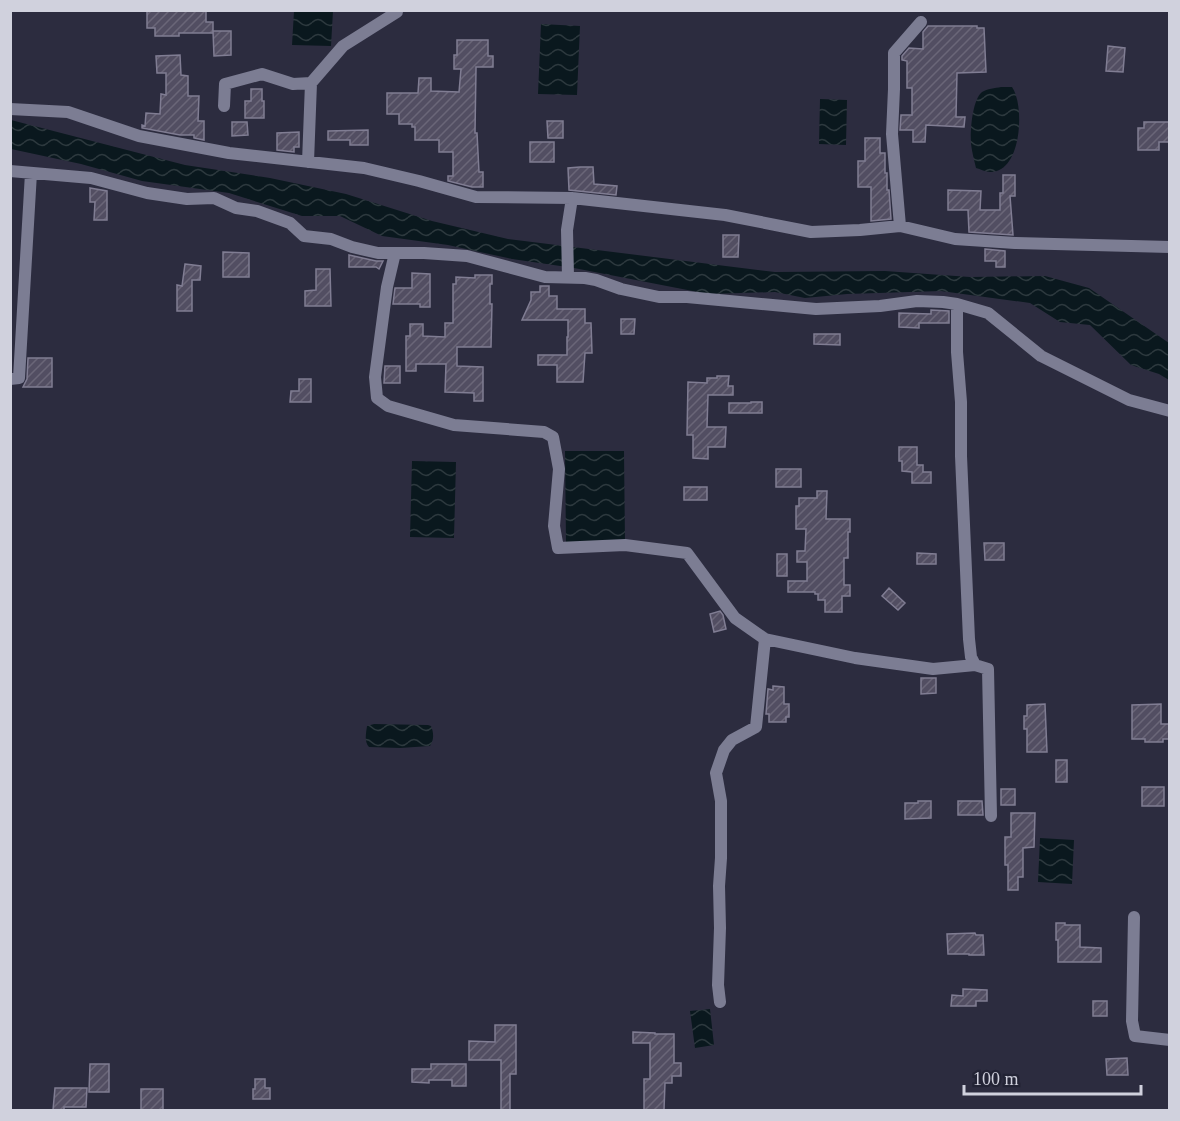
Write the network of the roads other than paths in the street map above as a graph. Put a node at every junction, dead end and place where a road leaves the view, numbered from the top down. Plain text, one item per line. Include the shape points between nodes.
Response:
1 (397, 10) edge
2 (921, 22) dead end
3 (311, 83) junction
4 (224, 106) dead end
5 (10, 109) edge
6 (308, 162) junction
7 (10, 171) edge
8 (31, 173) junction
9 (572, 198) junction
10 (900, 226) junction
11 (1170, 247) edge
12 (394, 254) junction
13 (568, 275) junction
14 (957, 304) junction
15 (10, 379) edge
16 (1170, 411) edge
17 (765, 639) junction
18 (975, 665) junction
19 (991, 816) dead end
20 (1134, 917) dead end
21 (720, 1002) dead end
22 (1170, 1040) edge

1 - 3 street via 343,46
2 - 10 street via 894,53 892,134
3 - 4 street via 292,84 262,74 225,84
3 - 6 street
5 - 6 street via 68,112 139,135 229,153
6 - 9 street via 364,168 476,197
7 - 8 street
8 - 12 street via 91,178 187,199 214,198 290,223 304,236 331,239 378,254
8 - 15 street via 19,378
9 - 10 street via 725,214 811,232
9 - 13 street via 567,230
10 - 11 street via 955,240
12 - 13 street via 467,256 545,277
12 - 17 street via 375,377 377,398 388,406 454,425 544,432 553,437 559,469 554,526 558,548 625,545 687,553 735,618
13 - 14 street via 659,297 816,309 917,301
14 - 16 street via 988,313 1050,361 1129,400
14 - 18 street via 969,639 970,657
17 - 18 street via 933,669
17 - 21 street via 756,727 732,740 716,773 721,801
18 - 19 street via 988,669
20 - 22 street via 1135,1036

